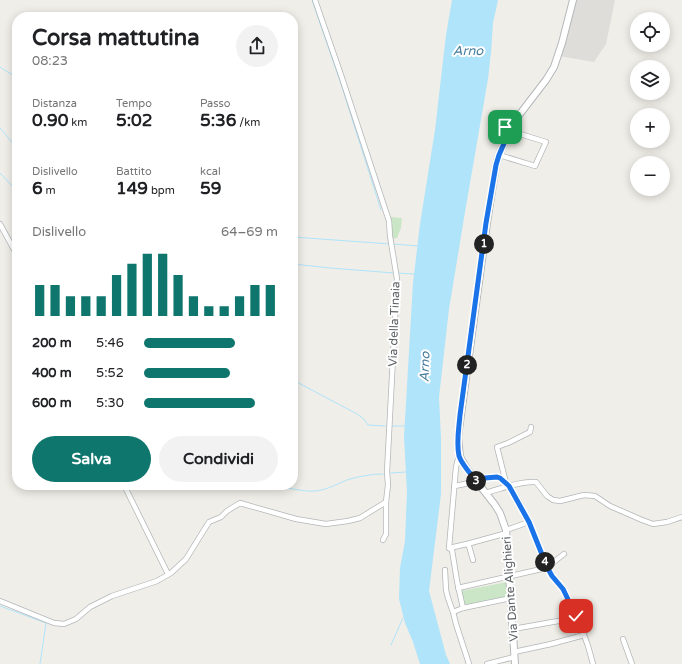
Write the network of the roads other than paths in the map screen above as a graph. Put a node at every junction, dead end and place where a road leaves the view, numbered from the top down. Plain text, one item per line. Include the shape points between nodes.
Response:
1 (315, 0) edge
2 (573, 0) edge
3 (511, 132) junction
4 (499, 155) junction
5 (0, 224) edge
6 (12, 246) edge
7 (532, 427) dead end
8 (460, 457) junction
9 (477, 482) junction
10 (508, 485) junction
11 (454, 486) junction
12 (126, 490) edge
13 (485, 492) junction
14 (386, 502) junction
15 (682, 517) edge
16 (529, 522) junction
17 (506, 531) junction
18 (383, 540) dead end
19 (467, 544) junction
20 (449, 548) junction
21 (564, 554) dead end
22 (473, 560) dead end
23 (547, 567) junction
24 (445, 570) dead end
25 (168, 574) junction
26 (509, 576) junction
27 (458, 588) junction
28 (511, 598) junction
29 (0, 602) edge
30 (463, 608) junction
31 (453, 612) junction
32 (576, 616) junction
33 (513, 629) junction
34 (584, 635) junction
35 (623, 639) dead end
36 (514, 655) junction
37 (468, 664) edge
38 (488, 664) edge
39 (515, 664) edge
40 (593, 664) edge
41 (632, 664) edge

1 - 14 street, Via della Tinaia via 390,221 390,239 397,280
2 - 3 main road via 554,67 514,123 506,125 505,129
3 - 4 main road
3 - 4 street via 546,142 535,166
4 - 8 main road via 486,223 460,415
5 - 6 street
7 - 10 street via 530,432 497,447
8 - 9 main road, Via Dante Alighieri
8 - 11 street via 456,462
9 - 10 street via 497,477
9 - 11 street
9 - 13 main road, Via Dante Alighieri
10 - 13 street
10 - 15 street via 536,482 547,496 560,501 584,495 595,496 610,506 653,524
10 - 16 street
11 - 20 street
12 - 25 street
13 - 17 main road, Via Dante Alighieri via 500,514
14 - 18 street, Via della Tinaia via 386,534
14 - 25 street via 360,518 326,524 296,519 240,503 221,517 209,522 186,559
16 - 17 street
16 - 23 street
17 - 19 street
17 - 26 main road, Via Dante Alighieri
19 - 20 street
19 - 22 street
20 - 27 street via 452,550
21 - 23 street
23 - 26 street
23 - 32 street via 563,589
24 - 31 street via 446,590
25 - 29 street via 157,581 112,596 64,624 54,623
26 - 27 street
26 - 28 main road, Via Dante Alighieri
27 - 30 street
28 - 30 street
28 - 33 main road, Via Dante Alighieri
30 - 31 street
31 - 37 street
32 - 33 street
32 - 34 street
33 - 36 main road, Via Dante Alighieri
34 - 36 street
34 - 40 street
35 - 41 street
36 - 38 street
36 - 39 main road, Via Dante Alighieri

